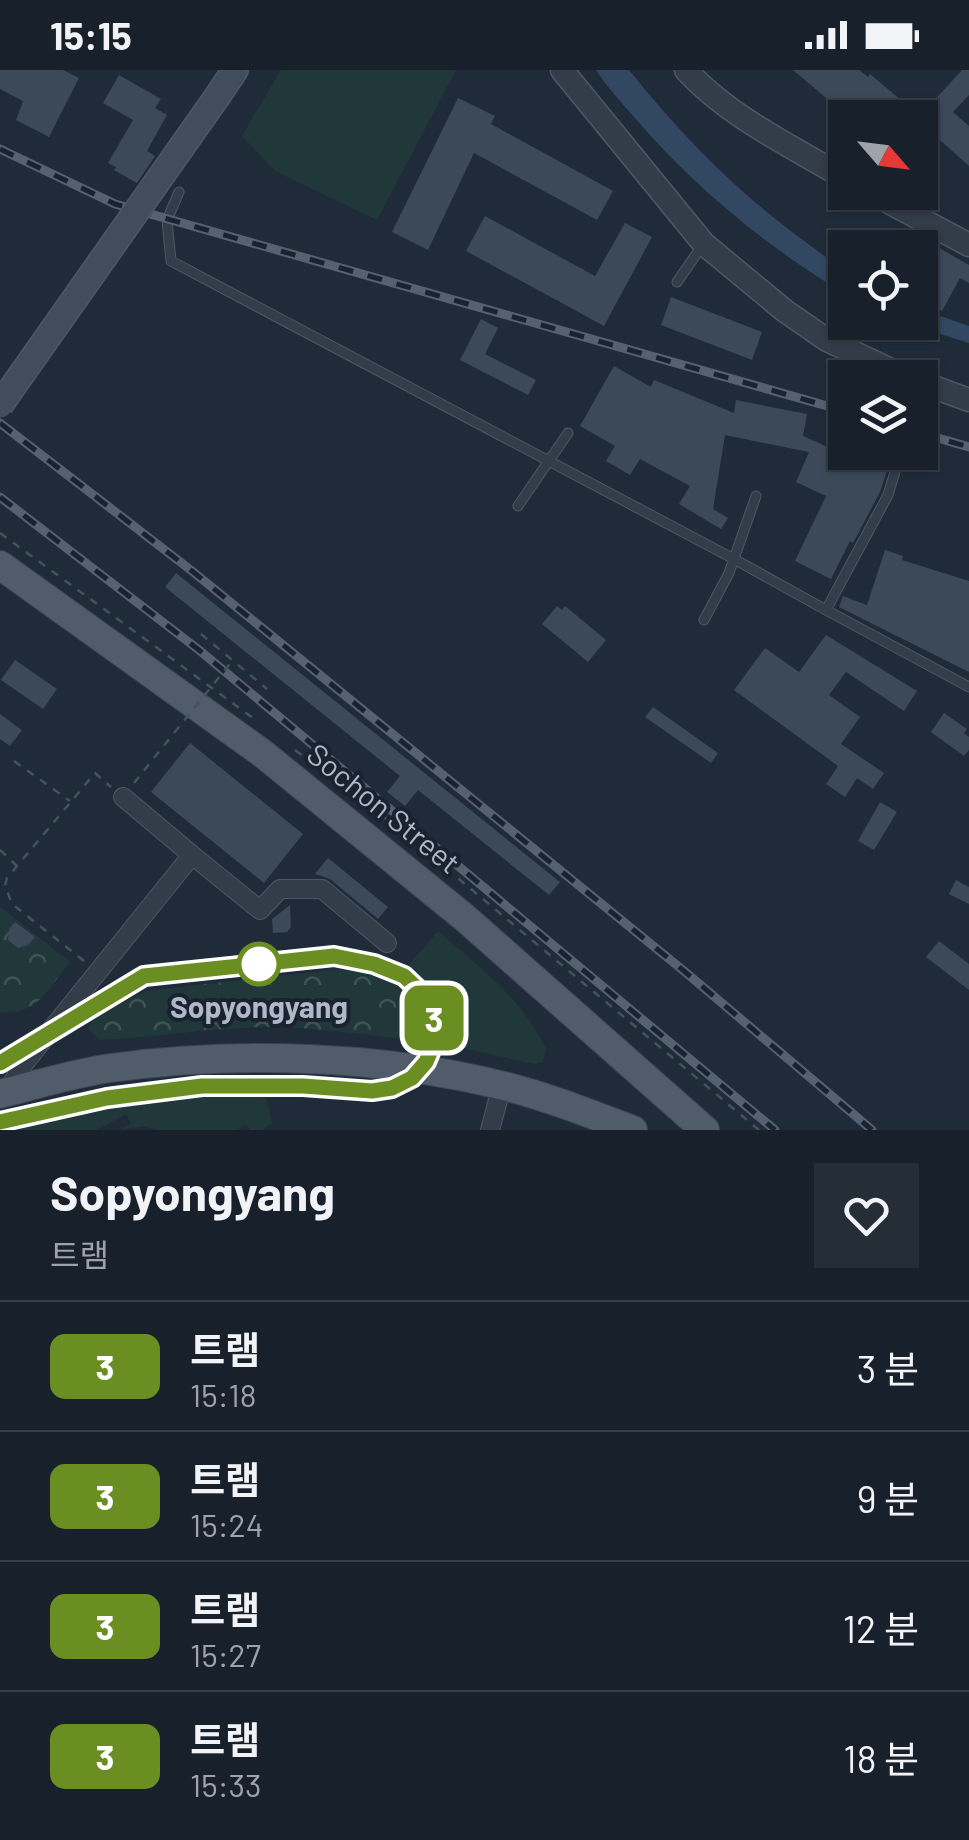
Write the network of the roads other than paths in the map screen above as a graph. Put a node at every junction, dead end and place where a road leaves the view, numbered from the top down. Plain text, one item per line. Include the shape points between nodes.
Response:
1 (235, 70) edge
2 (562, 70) edge
3 (686, 70) edge
4 (828, 168) edge
5 (179, 192) dead end
6 (904, 210) edge
7 (704, 244) junction
8 (969, 245) edge
9 (678, 282) dead end
10 (861, 360) edge
11 (938, 389) edge
12 (969, 400) edge
13 (0, 405) edge
14 (568, 433) dead end
15 (550, 462) junction
16 (896, 470) edge
17 (756, 496) dead end
18 (518, 506) dead end
19 (734, 558) junction
20 (0, 565) edge
21 (826, 610) junction
22 (704, 620) dead end
23 (969, 687) edge
24 (123, 797) road end
25 (192, 855) junction
26 (387, 943) dead end
27 (502, 1085) junction
28 (4, 1093) edge
29 (490, 1130) edge
30 (633, 1130) edge
31 (706, 1130) edge

1 - 13 main road, bridge
2 - 7 street
3 - 4 street via 736,113
5 - 15 lane via 167,220 171,261
6 - 8 street
7 - 9 lane
7 - 10 street via 784,311
11 - 12 street
14 - 15 lane
15 - 18 lane
15 - 19 lane
16 - 21 lane
17 - 19 lane
19 - 21 lane
19 - 22 lane
20 - 31 main road, Sochon Street via 262,753 465,918
21 - 23 lane
24 - 25 street
25 - 26 street via 260,910 280,888 322,889
25 - 28 street
27 - 28 main road via 294,1058 214,1058 108,1068
27 - 29 street
27 - 30 main road

